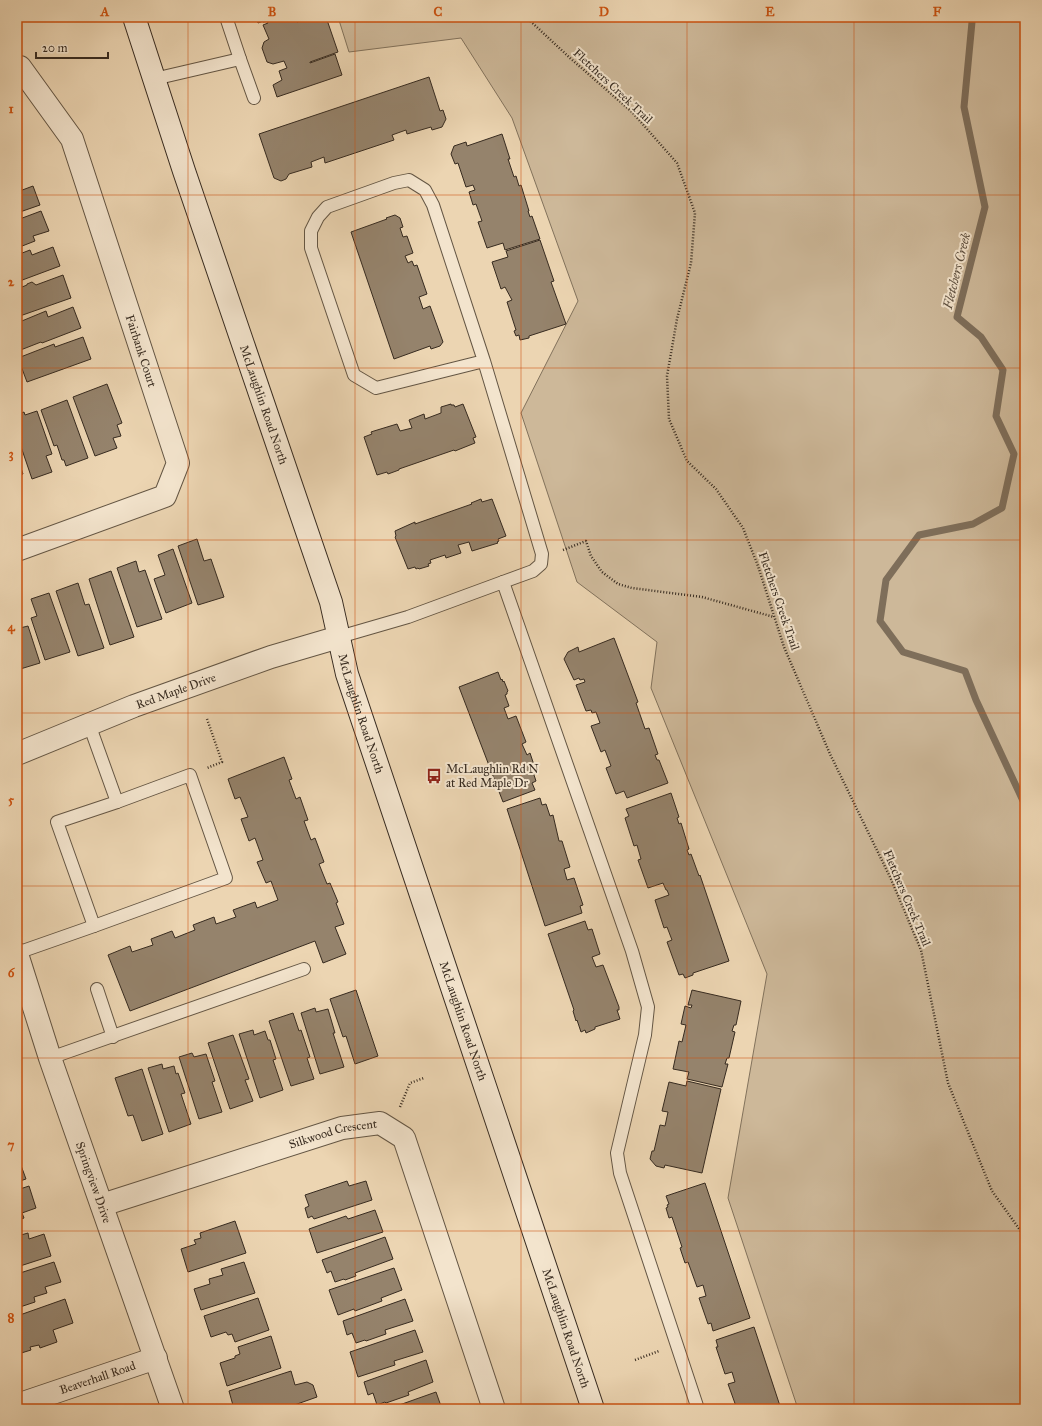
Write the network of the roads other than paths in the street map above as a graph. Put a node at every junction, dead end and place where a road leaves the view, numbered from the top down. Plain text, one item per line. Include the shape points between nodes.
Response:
1 (134, 17) edge
2 (226, 17) edge
3 (240, 59) junction
4 (20, 67) dead end
5 (154, 78) junction
6 (254, 98) dead end
7 (484, 361) junction
8 (17, 550) edge
9 (503, 582) junction
10 (339, 637) junction
11 (89, 724) junction
12 (17, 754) edge
13 (117, 802) junction
14 (94, 926) junction
15 (17, 953) edge
16 (304, 969) dead end
17 (97, 989) dead end
18 (113, 1037) junction
19 (50, 1058) junction
20 (102, 1205) junction
21 (156, 1358) junction
22 (17, 1405) edge
23 (173, 1409) edge
24 (494, 1409) edge
25 (593, 1409) edge
26 (698, 1409) edge

1 - 5 street, McLaughlin Road North
2 - 3 lane
3 - 5 lane
3 - 6 lane
4 - 8 street, Fairbank Court via 72,139 178,463 165,496
5 - 10 street, McLaughlin Road North via 331,602
7 - 7 lane via 376,388 354,375 311,248 311,231 318,217 327,208 394,183 409,180 425,190 433,206
7 - 9 lane via 542,554 541,564 533,571
9 - 10 lane via 408,617
9 - 26 lane via 632,951 648,1007 645,1035 617,1153 620,1173
10 - 11 street, Red Maple Drive via 271,657
10 - 25 street, McLaughlin Road North via 352,689
11 - 12 street, Red Maple Drive
11 - 13 lane
13 - 14 lane via 57,822
13 - 14 lane via 190,775 226,878
14 - 15 lane
15 - 19 street, Springview Drive
16 - 18 lane
17 - 18 lane
18 - 19 lane
19 - 20 street, Springview Drive
20 - 21 street, Springview Drive
20 - 24 street, Silkwood Crescent via 342,1128 380,1123 404,1138
21 - 22 street, Beaverhall Road
21 - 23 street, Springview Drive

